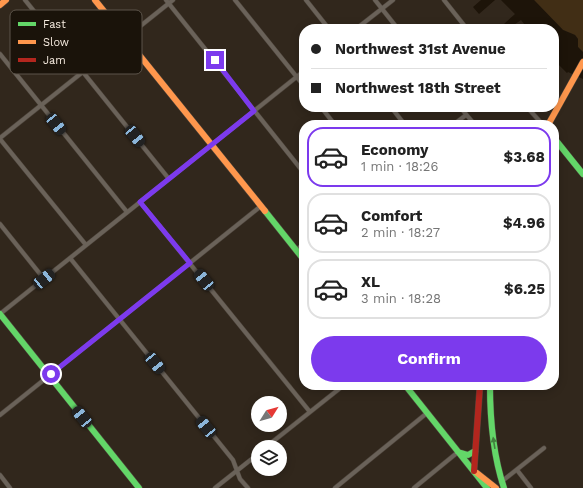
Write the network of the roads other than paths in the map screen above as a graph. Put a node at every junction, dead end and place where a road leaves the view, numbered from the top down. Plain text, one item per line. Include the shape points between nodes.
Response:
1 (6, 0) edge
2 (25, 0) edge
3 (95, 0) edge
4 (173, 0) edge
5 (235, 0) edge
6 (306, 0) edge
7 (375, 0) edge
8 (393, 0) edge
9 (444, 0) edge
10 (167, 2) edge
11 (0, 5) edge
12 (382, 9) junction
13 (33, 10) edge
14 (103, 10) edge
15 (142, 24) edge
16 (325, 24) edge
17 (362, 24) edge
18 (394, 24) edge
19 (463, 24) edge
20 (0, 54) edge
21 (142, 58) edge
22 (583, 62) edge
23 (10, 67) edge
24 (16, 74) edge
25 (81, 74) edge
26 (85, 74) edge
27 (297, 77) junction
28 (299, 80) edge
29 (559, 105) edge
30 (41, 106) junction
31 (254, 111) junction
32 (325, 112) edge
33 (395, 112) edge
34 (464, 112) edge
35 (531, 112) edge
36 (466, 115) junction
37 (331, 120) edge
38 (401, 120) edge
39 (460, 120) edge
40 (470, 120) edge
41 (539, 120) edge
42 (0, 139) edge
43 (212, 145) junction
44 (559, 146) edge
45 (299, 167) edge
46 (583, 174) edge
47 (169, 178) junction
48 (140, 202) junction
49 (261, 206) junction
50 (127, 212) junction
51 (0, 224) edge
52 (86, 245) junction
53 (299, 248) edge
54 (296, 250) junction
55 (299, 254) edge
56 (70, 258) junction
57 (190, 263) junction
58 (44, 279) junction
59 (0, 314) edge
60 (120, 320) junction
61 (49, 376) junction
62 (338, 390) edge
63 (408, 390) edge
64 (480, 390) edge
65 (490, 390) edge
66 (310, 412) junction
67 (427, 413) junction
68 (0, 415) edge
69 (275, 440) edge
70 (544, 448) dead end
71 (475, 451) junction
72 (458, 452) junction
73 (251, 459) edge
74 (237, 470) junction
75 (517, 470) junction
76 (474, 471) junction
77 (0, 476) edge
78 (501, 482) junction
79 (10, 488) edge
80 (139, 488) edge
81 (215, 488) edge
82 (248, 488) edge
83 (335, 488) edge
84 (414, 488) edge
85 (487, 488) edge
86 (496, 488) edge
87 (504, 488) edge
88 (531, 488) edge

1 - 11 street
2 - 13 street
3 - 14 street
4 - 10 street
5 - 27 street
6 - 16 street
7 - 12 street
8 - 12 street
9 - 19 street
10 - 15 street
10 - 31 street
12 - 17 street
12 - 18 street
20 - 23 street
21 - 43 street
22 - 29 street
24 - 30 street
25 - 30 street
26 - 47 street
27 - 28 street
27 - 31 street
30 - 42 street
30 - 50 street
31 - 43 street
31 - 45 street
32 - 37 street
33 - 38 street
34 - 36 street
35 - 41 street
36 - 39 street
36 - 40 street
42 - 52 street
43 - 47 street
43 - 49 street
44 - 46 street
47 - 48 street
48 - 50 street
48 - 57 street
49 - 54 street
49 - 57 street
50 - 52 street
51 - 58 street
52 - 56 street
53 - 54 street
54 - 55 street
56 - 58 street
56 - 60 street
57 - 60 street
57 - 66 street
58 - 59 street
59 - 61 street
60 - 61 street
60 - 74 street via 233,460
61 - 68 street
61 - 80 street
62 - 66 street
63 - 67 street
64 - 71 street
78 -> 65 street via 492,427
66 - 69 street
67 - 72 street
67 - 83 street
70 - 75 street
71 - 72 street via 468,455
71 - 76 street
72 - 76 street
72 - 84 street
73 - 74 street
74 - 81 street
74 - 82 street via 240,479
75 - 78 street
75 - 88 street
76 - 85 street
76 - 86 street
77 - 79 street
78 - 87 street

